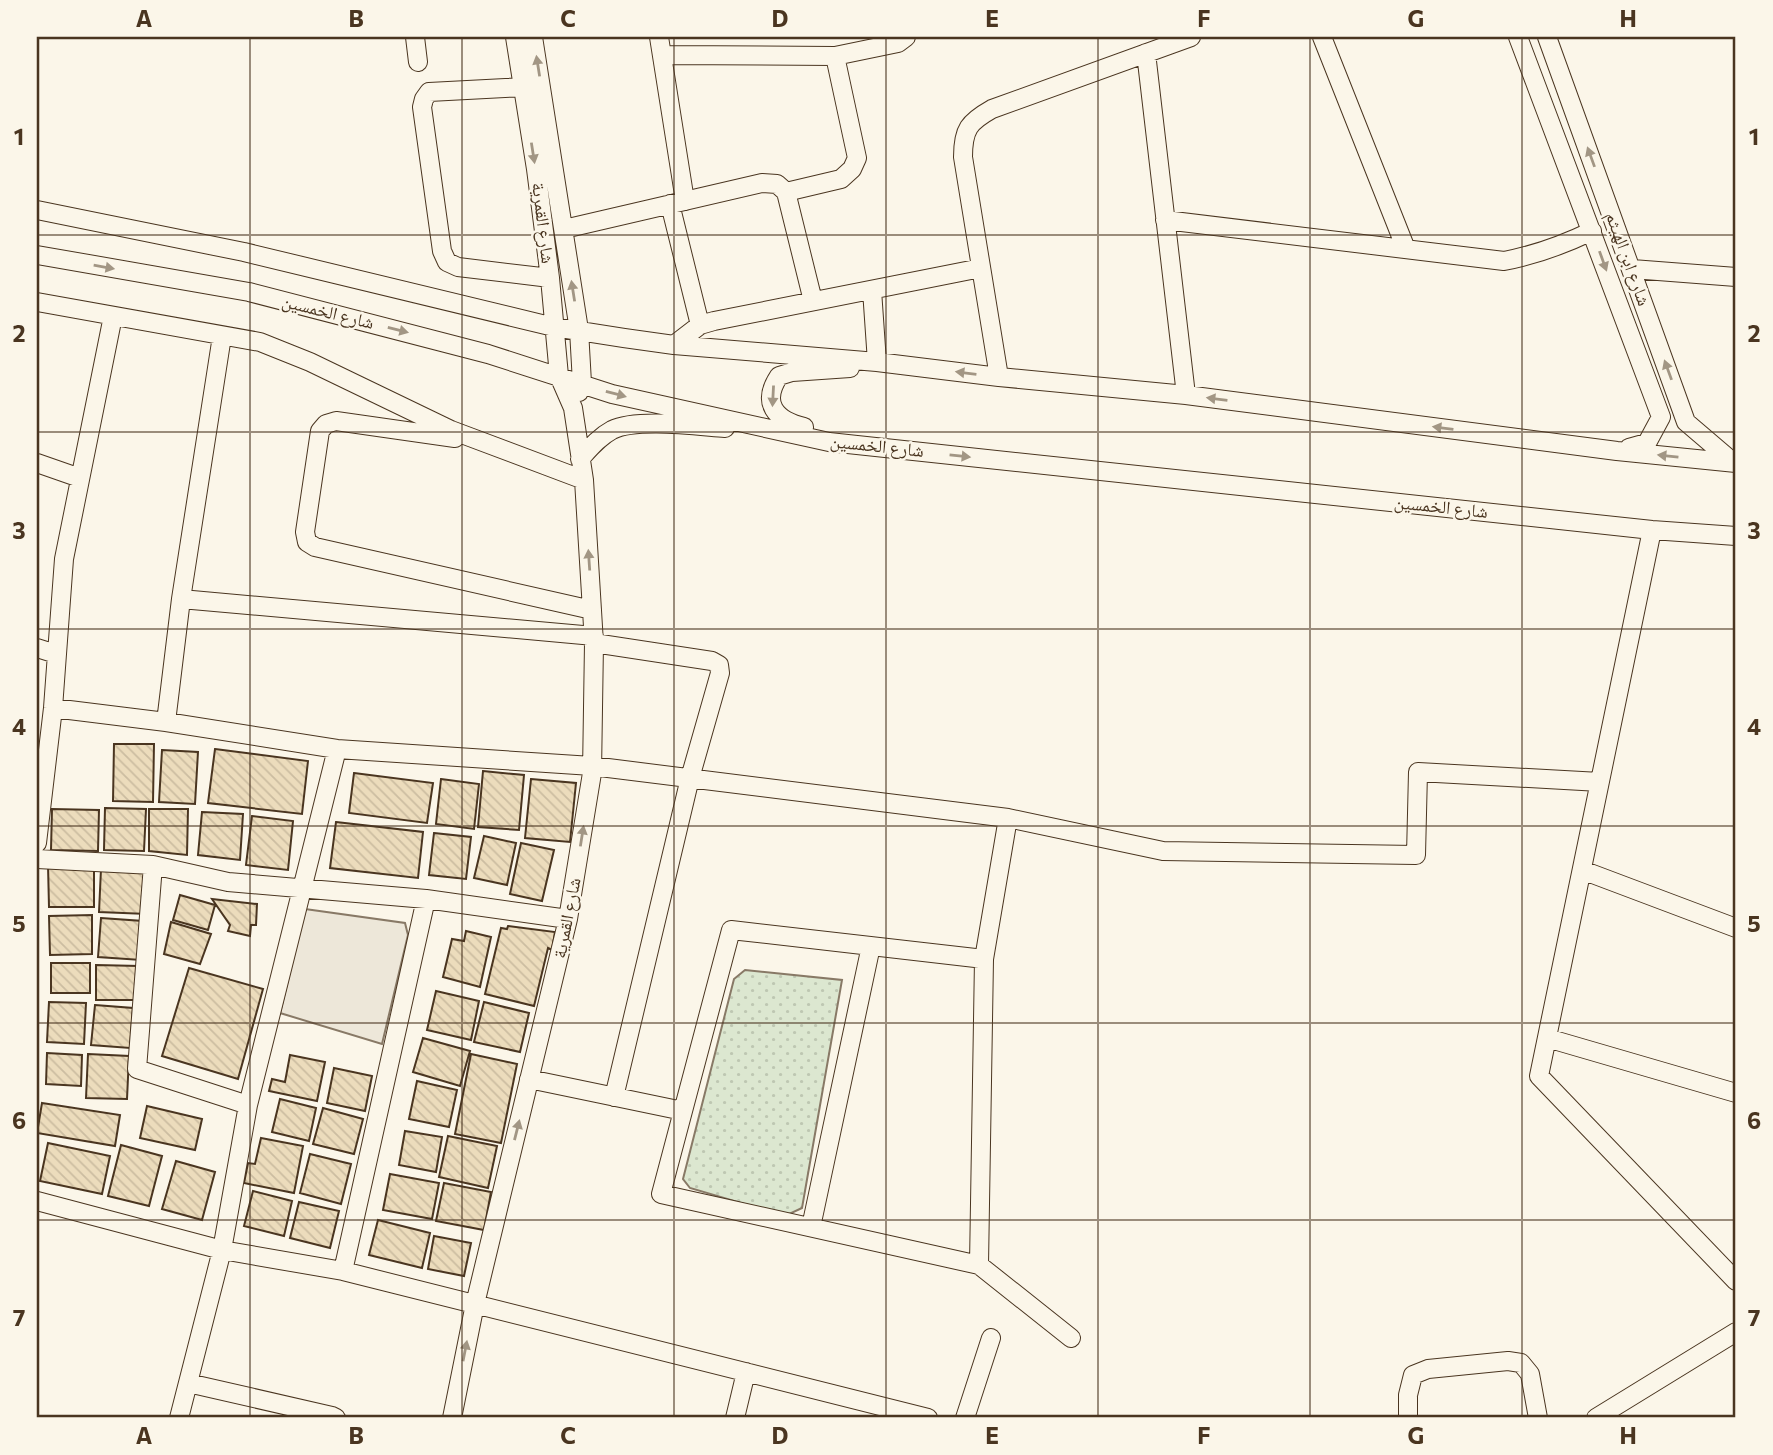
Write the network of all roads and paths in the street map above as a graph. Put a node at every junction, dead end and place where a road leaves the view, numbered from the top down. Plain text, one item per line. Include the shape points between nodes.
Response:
1 (415, 37) edge
2 (515, 37) edge
3 (533, 37) edge
4 (659, 37) edge
5 (906, 37) edge
6 (1191, 37) edge
7 (1322, 37) edge
8 (1518, 37) edge
9 (1553, 39) edge
10 (1146, 53) junction
11 (662, 55) junction
12 (835, 56) junction
13 (418, 62) dead end
14 (523, 88) junction
15 (786, 192) junction
16 (678, 202) junction
17 (37, 210) edge
18 (1166, 220) junction
19 (564, 229) junction
20 (1592, 231) junction
21 (1406, 249) junction
22 (37, 255) edge
23 (981, 268) junction
24 (1632, 269) junction
25 (1736, 276) edge
26 (550, 278) junction
27 (872, 290) junction
28 (813, 301) junction
29 (37, 302) edge
30 (113, 316) junction
31 (700, 325) junction
32 (554, 327) junction
33 (579, 330) junction
34 (222, 336) junction
35 (674, 345) junction
36 (877, 362) junction
37 (899, 365) junction
38 (559, 376) junction
39 (999, 377) junction
40 (582, 383) junction
41 (1186, 395) junction
42 (573, 408) junction
43 (774, 431) junction
44 (483, 442) junction
45 (891, 448) junction
46 (1617, 450) junction
47 (580, 459) junction
48 (37, 463) edge
49 (1735, 463) edge
50 (80, 478) junction
51 (584, 480) junction
52 (1652, 530) junction
53 (1736, 536) edge
54 (181, 599) junction
55 (592, 610) junction
56 (594, 639) junction
57 (37, 648) edge
58 (56, 654) junction
59 (53, 708) junction
60 (166, 722) junction
61 (337, 750) junction
62 (592, 766) junction
63 (690, 778) junction
64 (1600, 782) junction
65 (40, 788) edge
66 (1008, 818) junction
67 (37, 843) edge
68 (37, 859) edge
69 (153, 865) junction
70 (1582, 870) junction
71 (302, 888) junction
72 (426, 899) junction
73 (568, 919) junction
74 (1736, 928) edge
75 (871, 946) junction
76 (984, 959) junction
77 (1547, 1038) junction
78 (529, 1079) junction
79 (1736, 1093) edge
80 (614, 1097) junction
81 (247, 1105) junction
82 (683, 1111) junction
83 (37, 1201) edge
84 (811, 1227) junction
85 (222, 1250) junction
86 (979, 1265) junction
87 (343, 1271) junction
88 (1736, 1281) edge
89 (475, 1304) junction
90 (1736, 1332) edge
91 (991, 1338) dead end
92 (1071, 1338) dead end
93 (746, 1372) junction
94 (188, 1383) junction
95 (179, 1418) edge
96 (336, 1418) edge
97 (452, 1418) edge
98 (735, 1418) edge
99 (928, 1418) edge
100 (965, 1418) edge
101 (1408, 1418) edge
102 (1538, 1418) edge
103 (1596, 1418) edge

1 - 13 street
2 - 14 street, شارع القمرية
19 -> 3 street
4 - 11 street
5 - 12 street via 898,43
6 - 10 street
7 - 21 street
8 - 20 street, شارع ابن الهيثم
24 -> 9 street, شارع ابن الهيثم
10 - 18 street
10 - 23 street via 992,109 972,121 963,142 963,157
11 - 12 street
11 - 16 street
12 - 15 street via 857,158 841,179
14 -> 26 street, شارع القمرية
14 - 26 street via 429,92 424,99 442,251 447,262 458,267
15 - 16 street via 777,184 762,183
15 - 28 street
16 - 19 street
16 - 31 street
17 - 32 street via 244,252
18 - 21 street
18 - 41 street
33 -> 19 street
20 - 21 street via 1530,256 1504,261
20 -> 46 street, شارع ابن الهيثم via 1661,416 1647,443
22 -> 38 street, شارع الخمسين via 249,292
23 - 27 street
23 - 39 street
24 - 25 street
49 -> 24 street, شارع ابن الهيثم via 1686,422
26 - 32 street, شارع القمرية
27 - 28 street
27 - 36 street
28 - 31 street
29 - 30 street
30 - 34 street
30 - 50 street
31 - 35 street
32 - 33 street
32 - 38 street, شارع القمرية
33 - 35 street
33 - 40 street
34 - 44 street via 260,342 310,362
34 - 54 street
35 - 36 street
36 - 37 street
39 -> 37 street
37 -> 45 street via 792,372 779,376 771,399 778,416 789,424
38 - 40 street, شارع الخمسين
38 - 42 street, شارع القمرية
39 - 41 street
40 - 42 street, شارع القمرية
40 -> 43 street, شارع الخمسين
46 -> 41 street
42 - 47 street, شارع القمرية
43 - 45 street, شارع الخمسين
43 - 47 street via 638,423 614,429
44 - 51 street
44 - 55 street via 336,421 326,424 320,431 307,542
45 -> 52 street, شارع الخمسين
49 -> 46 street
47 - 51 street, شارع القمرية
48 - 50 street
50 - 58 street via 64,559
55 -> 51 street, شارع القمرية
52 - 53 street, شارع الخمسين
52 - 64 street
54 - 56 street
54 - 60 street
55 - 56 street, شارع القمرية
56 - 62 street, شارع القمرية
56 - 63 street via 719,665
57 - 58 street
58 - 59 street
59 - 60 street
59 - 65 street
60 - 61 street
61 - 62 street
61 - 71 street
62 - 63 street
73 -> 62 street, شارع القمرية
63 - 66 street
63 - 80 street
64 - 66 street via 1418,772 1416,855 1163,851
64 - 70 street
65 - 67 street
66 - 76 street
68 - 69 street
69 - 71 street via 228,882
69 - 81 street via 137,1069
70 - 74 street
70 - 77 street
71 - 72 street
71 - 81 street
72 - 73 street
72 - 87 street
73 - 78 street, شارع القمرية
75 - 76 street
75 - 82 street via 731,930
75 - 84 street
76 - 86 street
77 - 79 street
77 - 88 street via 1539,1076
78 - 80 street
89 -> 78 street, شارع القمرية
80 - 82 street
81 - 85 street
82 - 84 street via 661,1194
83 - 85 street
84 - 86 street
85 - 87 street
85 - 94 street
86 - 92 street
87 - 89 street
89 - 93 street
97 -> 89 street, شارع القمرية
90 - 103 street
91 - 100 street
93 - 98 street
93 - 99 street
94 - 95 street
94 - 96 street
101 - 102 street via 1413,1375 1427,1369 1508,1361 1521,1363 1530,1374

